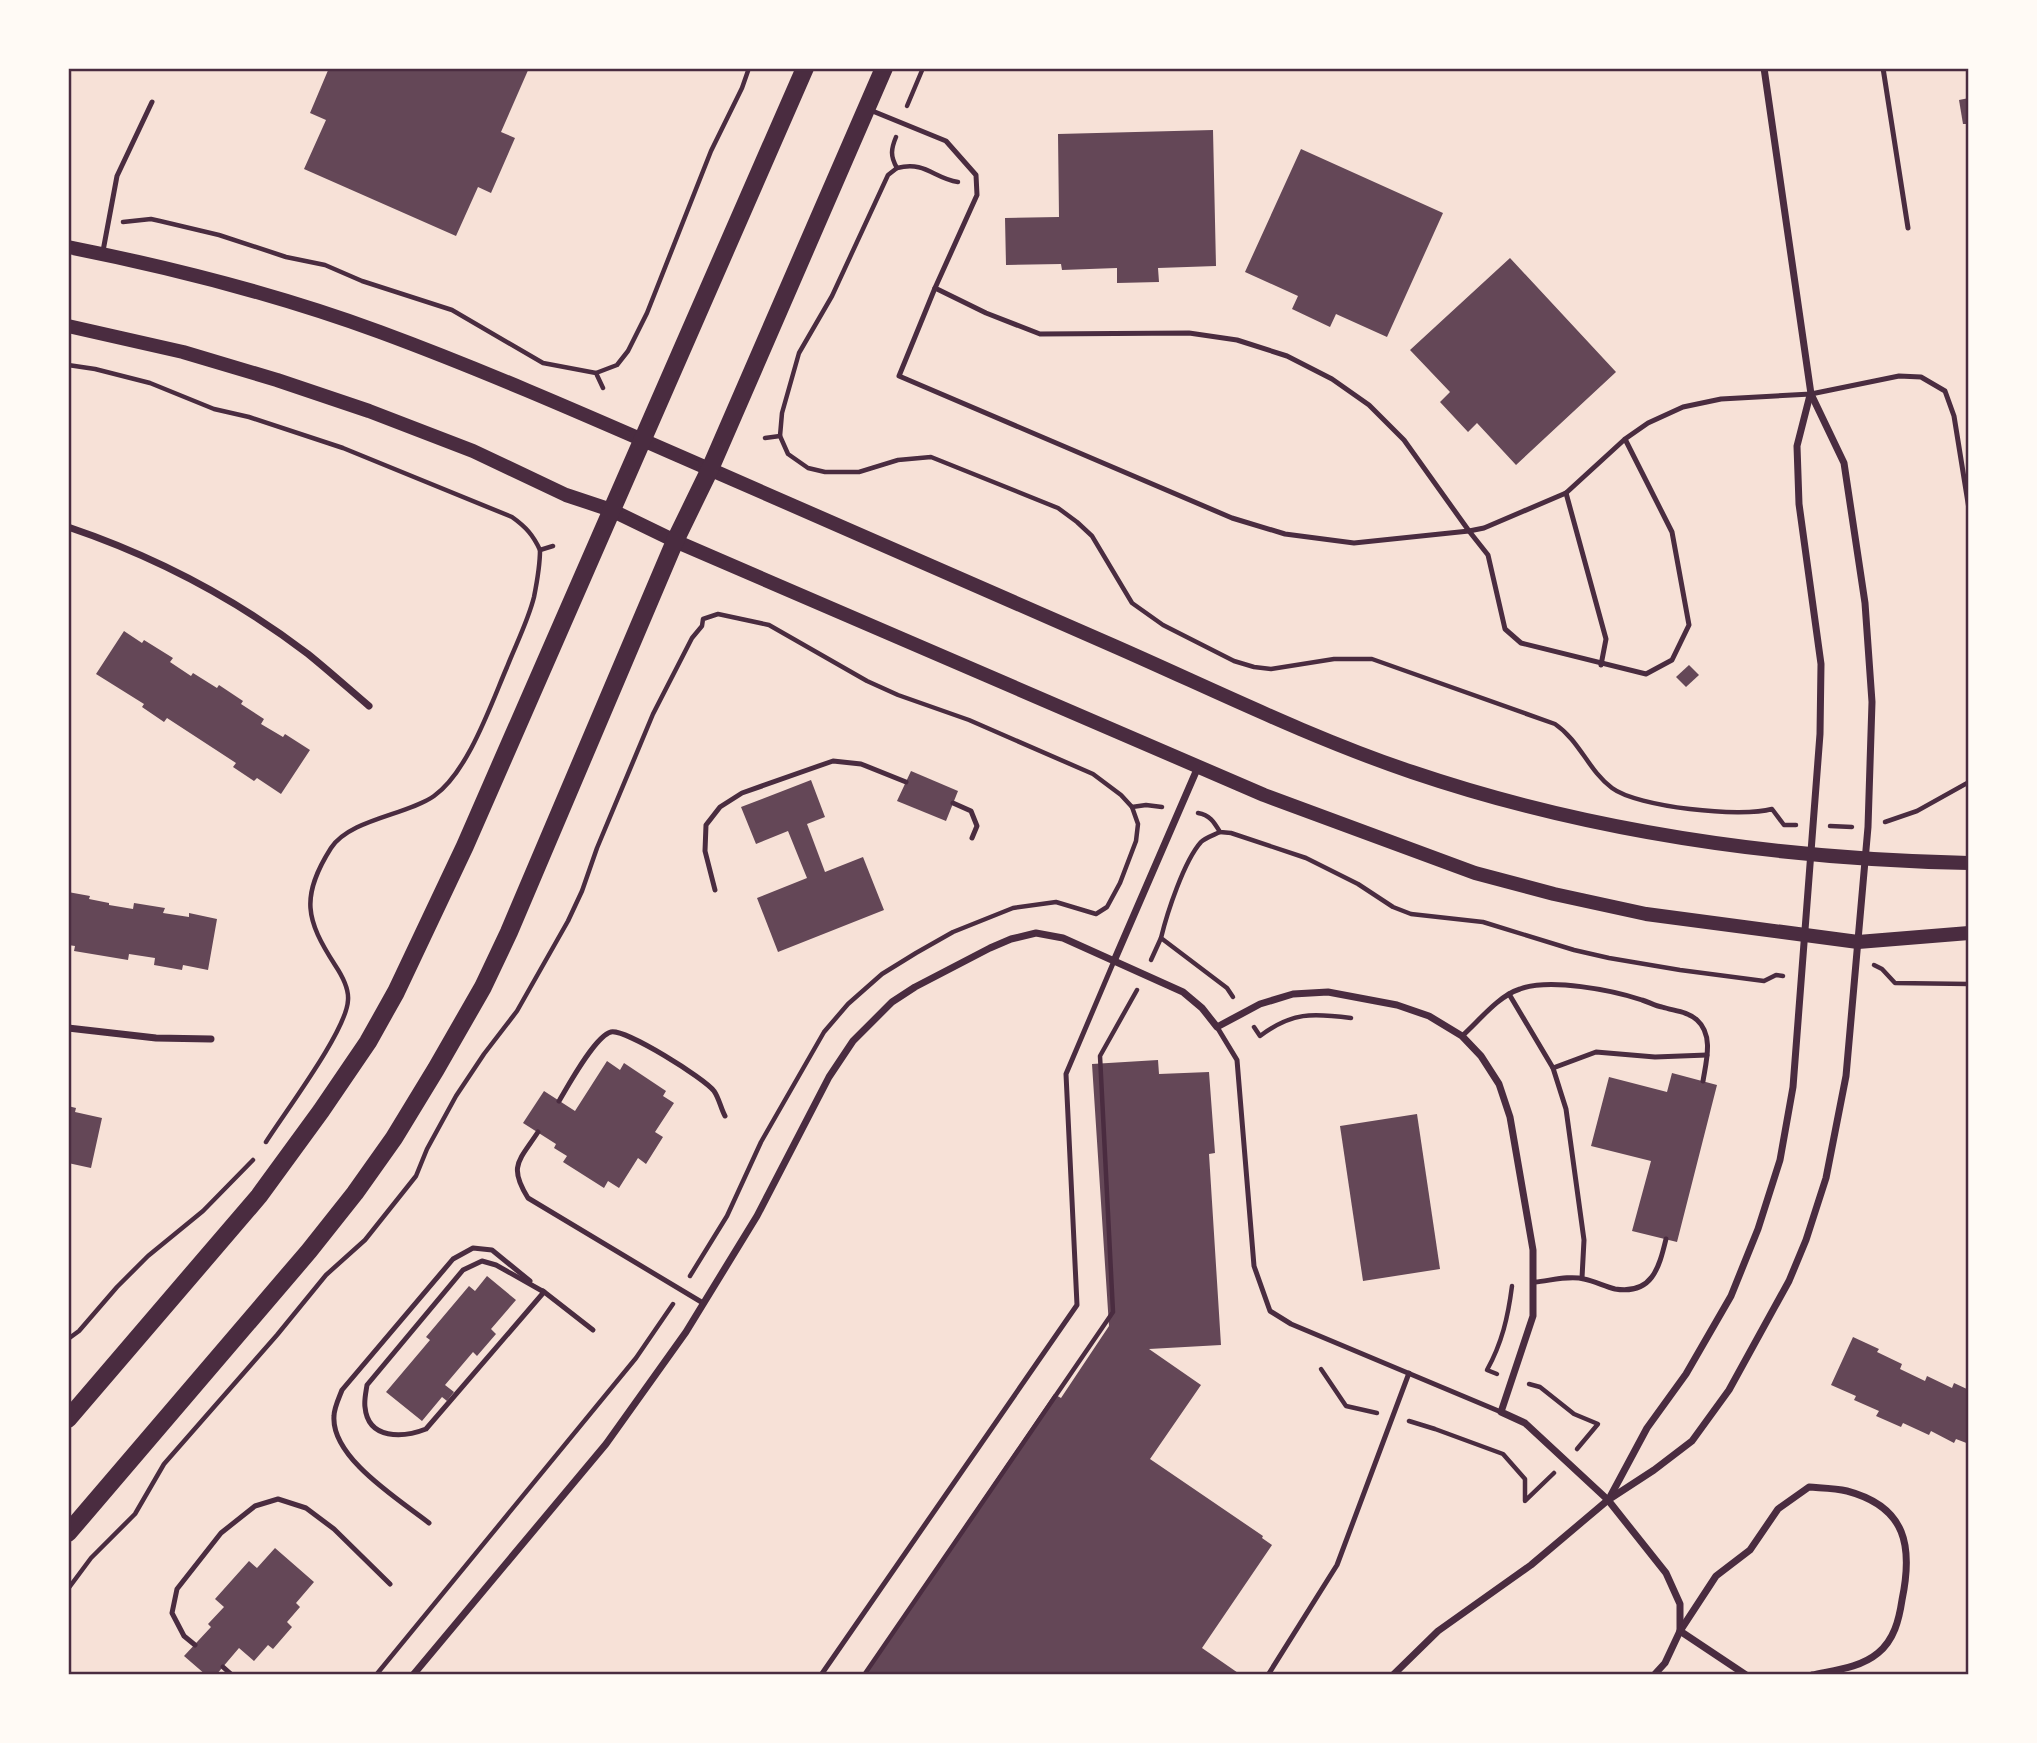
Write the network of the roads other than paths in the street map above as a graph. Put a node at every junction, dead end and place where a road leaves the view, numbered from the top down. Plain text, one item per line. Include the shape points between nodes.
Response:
1 (805, 68) edge
2 (884, 68) edge
3 (1764, 68) edge
4 (1883, 68) edge
5 (152, 103) dead end
6 (867, 108) junction
7 (1909, 229) dead end
8 (68, 247) edge
9 (102, 254) junction
10 (935, 288) junction
11 (68, 326) edge
12 (1811, 394) junction
13 (643, 439) junction
14 (1625, 439) junction
15 (710, 470) junction
16 (1566, 493) junction
17 (1969, 509) edge
18 (611, 510) junction
19 (68, 527) edge
20 (1469, 531) junction
21 (675, 541) junction
22 (1601, 664) junction
23 (369, 706) dead end
24 (1198, 766) junction
25 (906, 782) dead end
26 (953, 803) dead end
27 (972, 838) dead end
28 (1811, 854) junction
29 (1865, 858) junction
30 (1969, 863) edge
31 (715, 890) dead end
32 (1969, 933) edge
33 (1803, 936) junction
34 (1858, 942) junction
35 (1114, 961) junction
36 (1509, 994) junction
37 (1217, 1027) junction
38 (68, 1028) edge
39 (1462, 1036) junction
40 (211, 1039) dead end
41 (1707, 1055) junction
42 (1553, 1068) junction
43 (1703, 1082) dead end
44 (559, 1101) dead end
45 (725, 1116) dead end
46 (538, 1132) dead end
47 (1666, 1239) dead end
48 (1582, 1278) junction
49 (1535, 1282) junction
50 (544, 1292) junction
51 (703, 1303) junction
52 (593, 1330) dead end
53 (1409, 1373) junction
54 (1501, 1412) junction
55 (68, 1419) edge
56 (1608, 1500) junction
57 (429, 1523) dead end
58 (68, 1533) edge
59 (390, 1584) dead end
60 (1681, 1631) junction
61 (195, 1645) dead end
62 (223, 1667) dead end
63 (232, 1675) edge
64 (413, 1675) edge
65 (821, 1675) edge
66 (1268, 1675) edge
67 (1393, 1675) edge
68 (1654, 1675) edge
69 (1746, 1675) edge
70 (1812, 1675) edge

1 - 13 main road
2 - 6 main road
3 - 12 street
4 - 7 lane
5 - 9 lane via 117,176
6 - 10 lane via 946,141 975,175 977,195
6 - 15 main road
8 - 9 main road
9 - 13 main road via 204,277 378,331
10 - 20 lane via 1040,334 1189,333 1237,340 1287,356 1369,405 1404,440
10 - 20 lane via 899,376 1232,518 1285,534 1354,543
11 - 18 main road via 183,352 277,380 460,446 566,495
12 - 14 lane via 1721,399 1683,407
12 - 17 lane via 1899,376 1921,377 1945,391 1954,416
12 - 28 street via 1797,446 1799,504 1821,664
12 - 29 street via 1844,463 1865,603 1872,702
13 - 15 main road
13 - 18 main road
14 - 16 lane
14 - 22 lane via 1672,532 1689,625 1672,660 1646,674
15 - 21 main road
15 - 28 main road via 1418,774 1556,814 1683,839
16 - 20 lane
16 - 22 lane via 1606,639
18 - 21 main road
18 - 55 main road via 442,896 368,1042 259,1196
19 - 23 street via 204,586 307,654
20 - 22 lane via 1488,555 1505,629 1521,643
21 - 24 main road
21 - 58 main road via 509,932 483,986 394,1138 309,1251
24 - 33 main road via 1289,805 1475,873 1646,914
24 - 35 street
25 - 31 lane via 861,764 833,761 742,793 720,807 706,825 705,851
26 - 27 lane via 971,811 977,826
28 - 29 main road
28 - 33 street
29 - 30 main road
29 - 34 street
32 - 34 main road
33 - 34 main road
33 - 56 street via 1793,1087 1780,1160 1758,1229 1731,1296 1686,1374 1647,1428
34 - 56 street via 1846,1076 1826,1178 1789,1281 1729,1390 1692,1441
35 - 37 street via 1183,992
35 - 51 street via 1063,938 1036,933 990,948 892,1002 853,1041 829,1077 757,1216
35 - 65 lane via 1066,1074 1077,1305
36 - 39 lane
36 - 41 lane via 1521,988 1565,984 1641,999 1697,1021 1706,1034
36 - 42 lane
37 - 39 street via 1260,1004 1293,994 1328,992 1397,1004
37 - 53 lane via 1237,1060 1254,1266 1269,1311
38 - 40 street
39 - 49 street via 1499,1084 1510,1117
41 - 42 lane via 1655,1058 1597,1052
41 - 43 lane
42 - 48 lane via 1566,1109 1584,1240
44 - 45 lane via 600,1038 611,1032 626,1034 697,1076 713,1091
46 - 51 lane via 518,1163 517,1180 528,1198
47 - 48 lane via 1659,1268 1648,1283 1617,1289
48 - 49 lane
49 - 54 street via 1534,1316
50 - 50 lane via 482,1261 463,1270 367,1385 365,1408 373,1426 389,1435 408,1436 426,1429
50 - 52 lane
50 - 57 lane via 492,1250 473,1248 453,1259 342,1390 334,1417 337,1436 358,1467
51 - 64 street via 606,1444
53 - 54 lane
53 - 66 lane via 1337,1565
54 - 56 street via 1525,1423
56 - 60 street via 1666,1573 1680,1604
56 - 67 street via 1531,1565 1438,1631
59 - 61 lane via 306,1507 278,1499 266,1502 221,1533 177,1589 172,1613 184,1636
60 - 68 street
60 - 69 street
60 - 70 street via 1716,1576 1750,1550 1779,1509 1809,1487 1846,1490 1889,1513 1905,1538 1908,1570 1899,1620 1878,1654 1854,1667
62 - 63 lane

